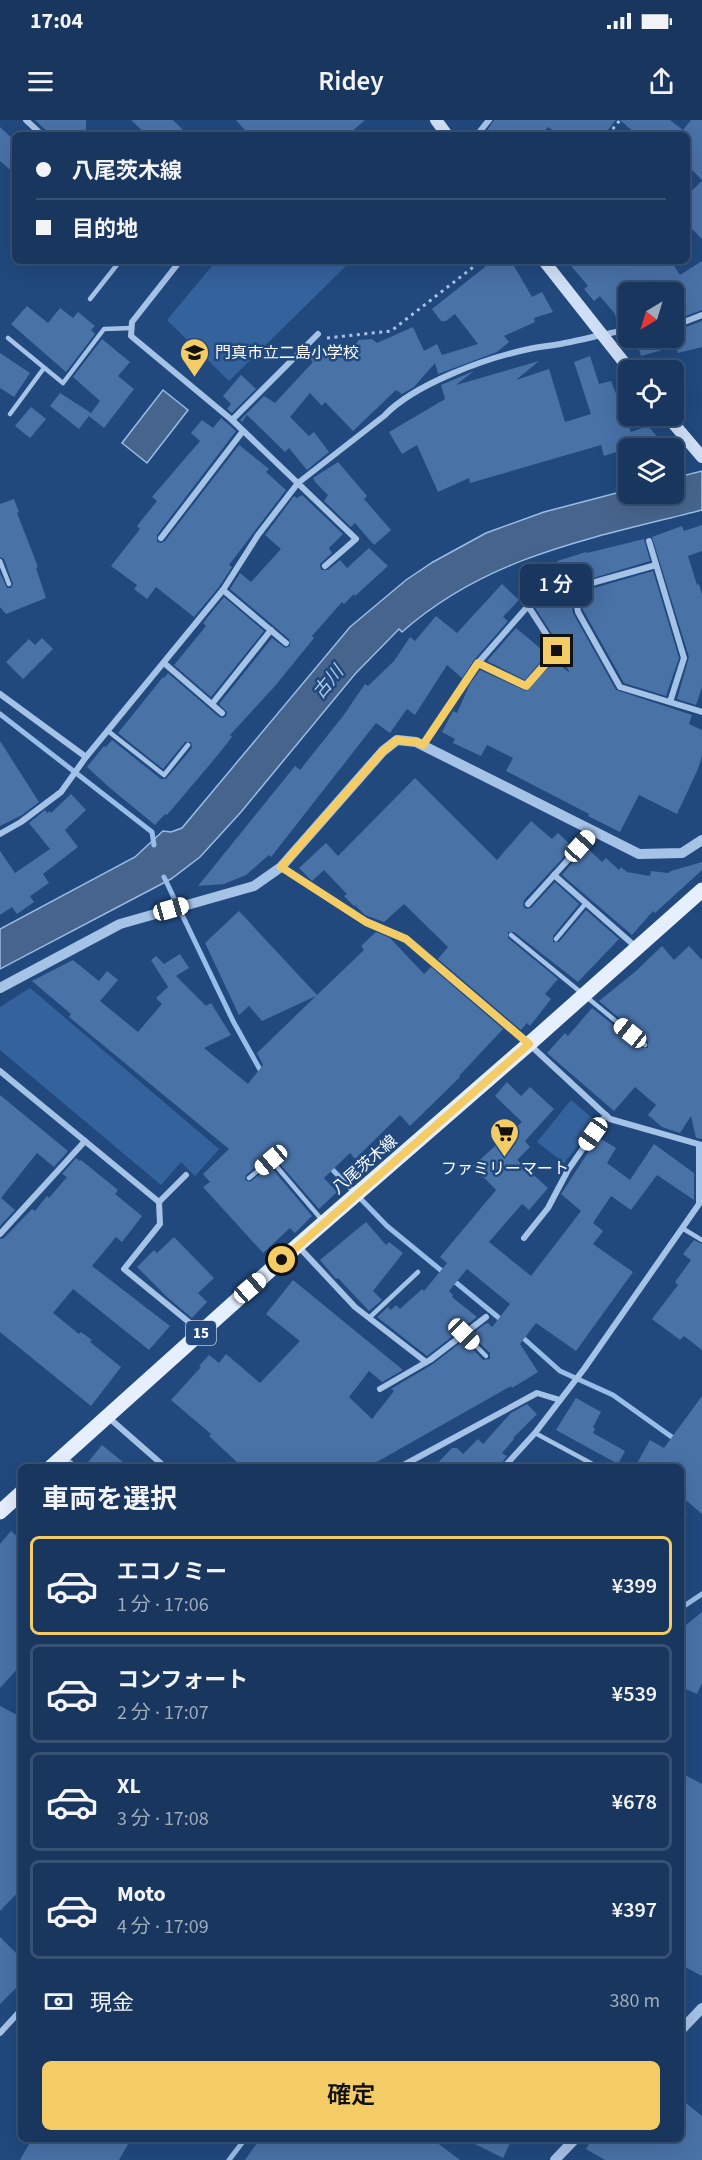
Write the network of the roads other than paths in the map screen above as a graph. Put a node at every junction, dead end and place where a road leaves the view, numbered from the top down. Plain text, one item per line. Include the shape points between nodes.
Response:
1 (26, 120) edge
2 (489, 120) edge
3 (39, 132) edge
4 (479, 132) edge
5 (118, 264) edge
6 (178, 264) edge
7 (546, 264) edge
8 (90, 299) dead end
9 (702, 315) edge
10 (684, 322) edge
11 (132, 328) junction
12 (618, 331) edge
13 (599, 333) junction
14 (318, 334) road end
15 (8, 338) dead end
16 (622, 360) edge
17 (44, 368) junction
18 (10, 414) dead end
19 (232, 420) junction
20 (676, 426) edge
21 (243, 431) junction
22 (702, 457) edge
23 (298, 483) junction
24 (161, 538) dead end
25 (649, 541) dead end
26 (0, 561) edge
27 (656, 565) junction
28 (325, 566) dead end
29 (9, 584) dead end
30 (223, 590) junction
31 (271, 630) junction
32 (286, 643) dead end
33 (164, 663) junction
34 (478, 663) junction
35 (0, 694) edge
36 (670, 702) junction
37 (212, 704) junction
38 (702, 712) edge
39 (222, 713) dead end
40 (108, 731) junction
41 (188, 745) dead end
42 (423, 745) junction
43 (86, 757) junction
44 (594, 831) junction
45 (0, 834) edge
46 (702, 840) edge
47 (281, 867) junction
48 (554, 875) junction
49 (702, 890) edge
50 (586, 903) junction
51 (528, 904) dead end
52 (511, 935) dead end
53 (556, 939) dead end
54 (637, 948) junction
55 (0, 988) edge
56 (584, 995) junction
57 (529, 1044) junction
58 (645, 1046) dead end
59 (0, 1071) edge
60 (606, 1115) junction
61 (85, 1141) junction
62 (700, 1145) edge
63 (186, 1175) dead end
64 (249, 1178) dead end
65 (159, 1202) junction
66 (324, 1223) junction
67 (682, 1228) junction
68 (0, 1234) edge
69 (524, 1238) dead end
70 (702, 1240) edge
71 (297, 1246) junction
72 (418, 1272) dead end
73 (486, 1317) dead end
74 (369, 1318) junction
75 (202, 1332) junction
76 (464, 1334) junction
77 (486, 1356) dead end
78 (426, 1362) junction
79 (380, 1389) dead end
80 (560, 1400) junction
81 (108, 1417) junction
82 (535, 1432) junction
83 (63, 1456) junction
84 (54, 1464) edge
85 (72, 1464) edge
86 (162, 1464) edge
87 (406, 1464) edge
88 (507, 1464) edge
89 (593, 1464) edge
90 (18, 1496) edge
91 (0, 1512) edge
92 (702, 2008) edge
93 (18, 2013) edge
94 (684, 2027) edge
95 (0, 2033) edge
96 (572, 2142) edge
97 (555, 2160) edge

1 - 3 street
2 - 4 street
5 - 8 lane
6 - 11 street via 132,322
7 - 13 main road
9 - 10 street
11 - 17 lane via 104,329 63,383
11 - 19 street via 131,336
12 - 13 street
13 - 16 main road
13 - 23 street via 528,349 456,372 395,405
14 - 19 street
15 - 17 lane
17 - 18 lane
19 - 21 street
20 - 22 main road
21 - 23 street
21 - 24 street
23 - 28 street via 356,539
23 - 30 street
25 - 27 street
26 - 29 lane
27 - 36 street via 684,658
27 - 36 street via 574,588 578,612 620,687
30 - 31 street
30 - 33 street
31 - 32 street
31 - 37 street
33 - 37 street
33 - 40 street
34 - 34 street via 526,686 557,651 528,606
34 - 42 street
35 - 43 street
36 - 38 street
37 - 39 street
40 - 41 lane via 164,775
40 - 43 street
42 - 44 street
42 - 47 street via 397,740 383,751
43 - 45 street via 62,792
44 - 46 street via 639,854 682,853
44 - 48 street
47 - 55 street via 254,886 120,924
47 - 57 street via 366,922 406,939
48 - 50 street
48 - 51 street
49 - 54 main road, 八尾茨木線 / 15
50 - 53 lane
50 - 54 street
52 - 56 lane
54 - 56 main road, 八尾茨木線 / 15
56 - 57 main road, 八尾茨木線 / 15
56 - 58 lane
57 - 60 street
57 - 66 main road, 八尾茨木線 / 15
59 - 61 street
60 - 62 street
60 - 69 street via 568,1170 548,1209
61 - 65 street
61 - 68 street
62 - 67 street via 699,1204
63 - 65 street
64 - 66 lane via 271,1160
65 - 75 street via 160,1224 124,1269
66 - 71 main road, 八尾茨木線 / 15
67 - 70 lane
67 - 80 street
71 - 74 street
71 - 75 main road, 八尾茨木線 / 15
72 - 74 lane
73 - 76 street
74 - 78 street
75 - 81 main road, 八尾茨木線 / 15
76 - 77 lane
76 - 78 street
78 - 79 street
80 - 82 street
80 - 87 street via 537,1393
81 - 83 main road, 八尾茨木線 / 15
81 - 86 street
82 - 88 street
82 - 89 lane
83 - 84 main road, 八尾茨木線 / 15
83 - 85 street
90 - 91 main road
92 - 94 street
93 - 95 street
96 - 97 street

